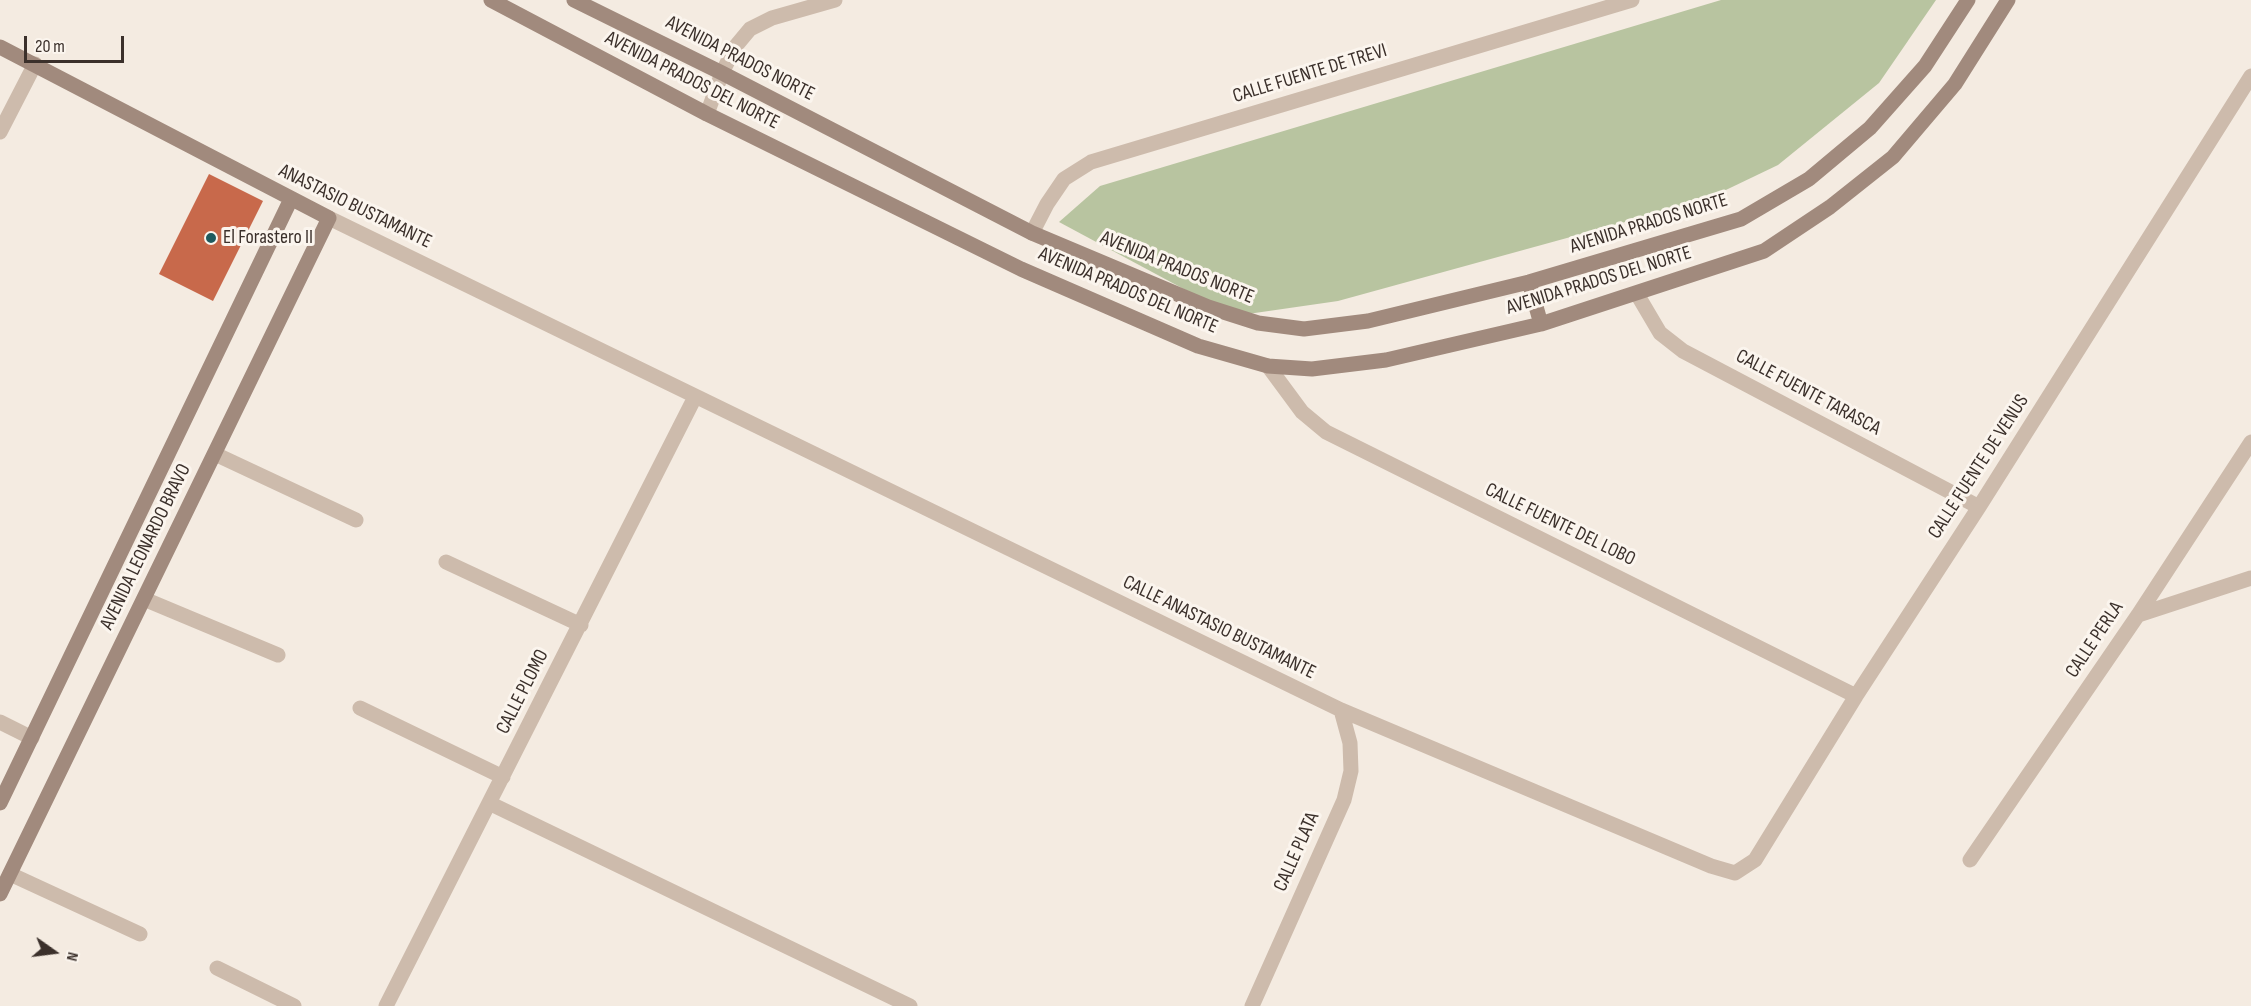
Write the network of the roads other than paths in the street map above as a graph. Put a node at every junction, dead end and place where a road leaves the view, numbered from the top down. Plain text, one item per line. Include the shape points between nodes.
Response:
1 (491, 0) edge
2 (574, 0) edge
3 (835, 0) edge
4 (1632, 0) edge
5 (1968, 0) edge
6 (2008, 0) edge
7 (0, 47) edge
8 (35, 64) junction
9 (722, 73) junction
10 (2251, 76) edge
11 (707, 114) junction
12 (0, 132) edge
13 (291, 199) junction
14 (329, 218) junction
15 (1032, 232) junction
16 (1529, 282) junction
17 (1637, 294) junction
18 (1541, 324) junction
19 (1268, 366) junction
20 (695, 397) junction
21 (2251, 442) edge
22 (215, 454) junction
23 (2246, 458) edge
24 (1979, 507) junction
25 (356, 520) dead end
26 (446, 562) dead end
27 (2251, 579) edge
28 (144, 599) junction
29 (2138, 615) junction
30 (581, 625) junction
31 (278, 655) dead end
32 (1856, 696) junction
33 (360, 708) dead end
34 (1341, 710) junction
35 (0, 722) edge
36 (32, 738) junction
37 (503, 777) junction
38 (0, 802) edge
39 (489, 804) junction
40 (1970, 860) dead end
41 (1735, 873) joint
42 (10, 874) junction
43 (0, 894) edge
44 (140, 934) dead end
45 (217, 968) dead end
46 (294, 1006) edge
47 (386, 1006) edge
48 (910, 1006) edge
49 (1252, 1006) edge

1 - 11 street, AVENIDA PRADOS DEL NORTE
2 - 9 street, AVENIDA PRADOS NORTE
3 - 9 street via 772,18 750,30 735,47
4 - 15 street, CALLE FUENTE DE TREVI via 1091,162 1064,179
5 - 16 street, AVENIDA PRADOS NORTE via 1925,66 1870,128 1809,179 1741,219
6 - 17 street, AVENIDA PRADOS DEL NORTE via 1947,93 1893,157 1830,207 1764,251
7 - 8 street, ANASTASIO BUSTAMANTE
8 - 12 street
8 - 13 street, ANASTASIO BUSTAMANTE
9 - 11 street
9 - 15 street, AVENIDA PRADOS NORTE
10 - 24 street, CALLE FUENTE DE VENUS
11 - 19 street, AVENIDA PRADOS DEL NORTE via 1031,273 1198,346
13 - 14 street, ANASTASIO BUSTAMANTE
13 - 36 street, AVENIDA LEONARDO BRAVO
14 - 20 street, ANASTASIO BUSTAMANTE
14 - 22 street, AVENIDA LEONARDO BRAVO
15 - 16 street, AVENIDA PRADOS NORTE via 1208,307 1258,323 1304,328 1368,321
16 - 18 street
17 - 18 street, AVENIDA PRADOS DEL NORTE
17 - 24 street, CALLE FUENTE TARASCA via 1660,333 1683,351
18 - 19 street, AVENIDA PRADOS DEL NORTE via 1386,360 1312,369
19 - 32 street, CALLE FUENTE DEL LOBO via 1302,412 1326,432
20 - 30 street, CALLE PLOMO
20 - 34 street, CALLE ANASTASIO BUSTAMANTE
21 - 23 street, CALLE PERLA
22 - 25 street
22 - 28 street, AVENIDA LEONARDO BRAVO
23 - 29 street, CALLE PERLA
24 - 32 street, CALLE FUENTE DE VENUS
26 - 30 street
27 - 29 street
28 - 31 street
28 - 42 street, AVENIDA LEONARDO BRAVO
29 - 40 street, CALLE PERLA
30 - 37 street, CALLE PLOMO
32 - 41 street, CALLE FUENTE DE VENUS via 1755,860
33 - 37 street
34 - 41 street, CALLE ANASTASIO BUSTAMANTE
34 - 49 street, CALLE PLATA via 1350,743 1351,771 1344,800
35 - 36 street
36 - 38 street, AVENIDA LEONARDO BRAVO
37 - 39 street, CALLE PLOMO
39 - 47 street, CALLE PLOMO
39 - 48 street
42 - 43 street, AVENIDA LEONARDO BRAVO
42 - 44 street
45 - 46 street

